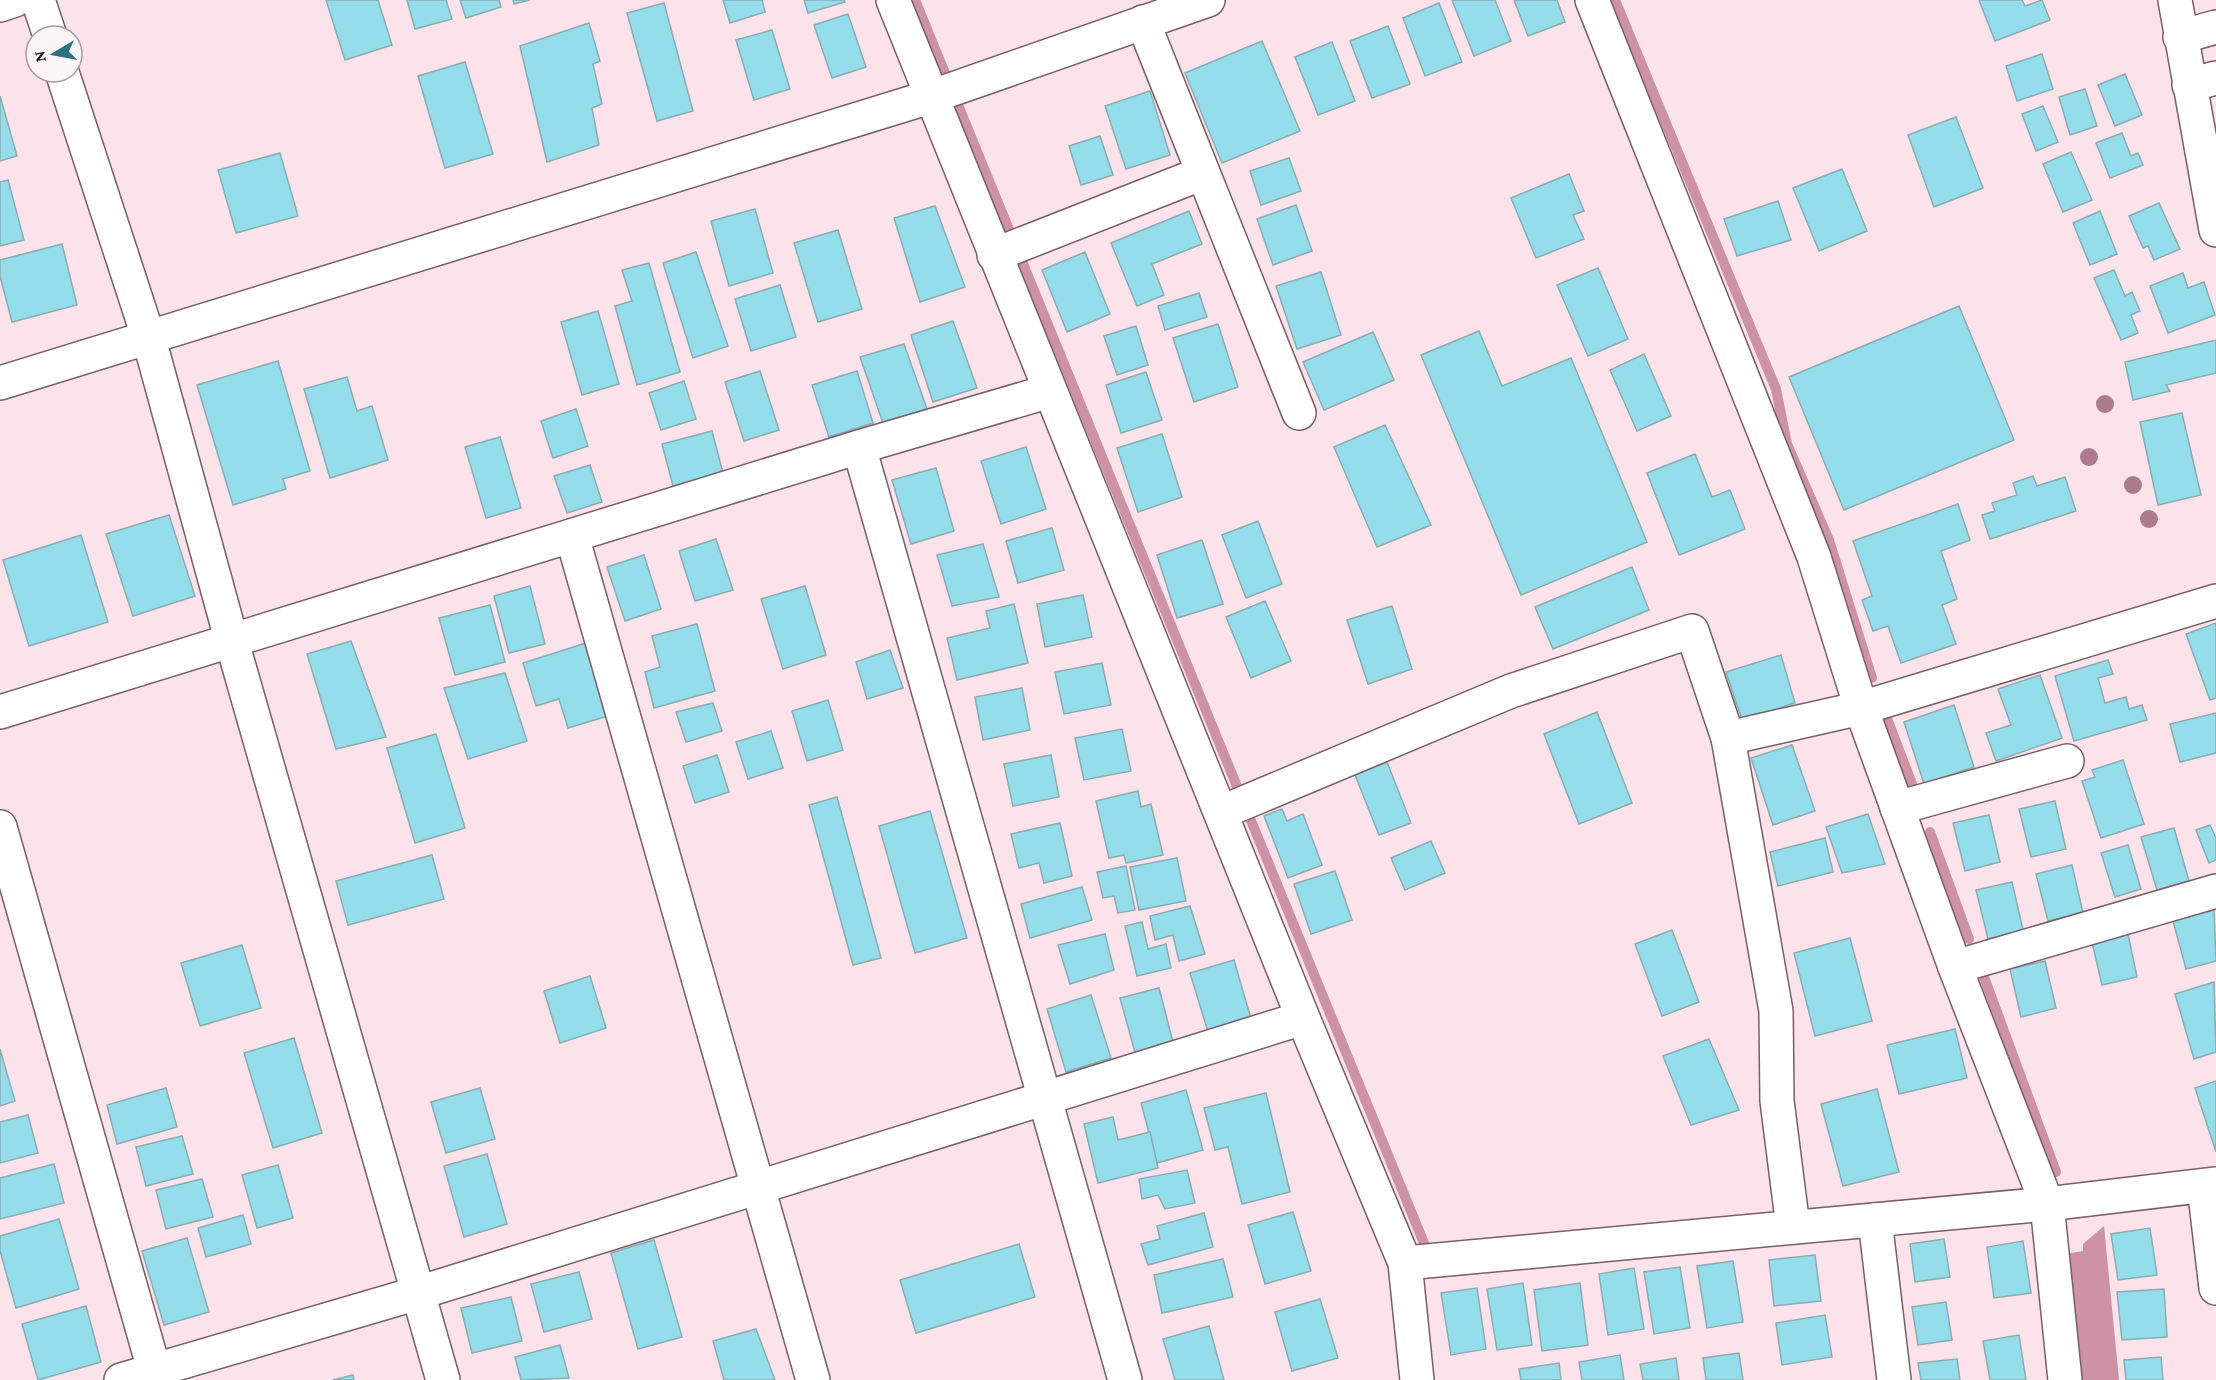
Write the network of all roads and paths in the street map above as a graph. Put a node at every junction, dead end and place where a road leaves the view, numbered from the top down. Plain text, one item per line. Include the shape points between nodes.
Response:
1 (15, 0) edge
2 (38, 0) edge
3 (893, 0) edge
4 (1208, 0) edge
5 (1592, 0) edge
6 (2175, 0) edge
7 (0, 5) edge
8 (1143, 22) junction
9 (46, 24) edge
10 (2216, 27) edge
11 (2180, 38) junction
12 (2202, 82) edge
13 (66, 84) edge
14 (933, 96) junction
15 (1203, 173) junction
16 (2216, 230) edge
17 (994, 255) junction
18 (149, 339) junction
19 (0, 383) edge
20 (1050, 391) junction
21 (1299, 413) dead end
22 (859, 447) junction
23 (572, 536) junction
24 (2216, 601) edge
25 (232, 642) junction
26 (1861, 708) junction
27 (0, 712) edge
28 (1728, 738) junction
29 (2067, 761) dead end
30 (1897, 808) junction
31 (1222, 812) junction
32 (0, 828) edge
33 (2216, 891) edge
34 (1955, 967) junction
35 (1303, 1018) junction
36 (1045, 1098) junction
37 (2210, 1185) edge
38 (758, 1188) junction
39 (2047, 1204) junction
40 (1875, 1220) junction
41 (1793, 1227) junction
42 (1405, 1263) junction
43 (2216, 1288) edge
44 (418, 1293) junction
45 (156, 1375) edge
46 (121, 1380) edge
47 (443, 1380) edge
48 (813, 1380) edge
49 (1125, 1380) edge
50 (1417, 1380) edge
51 (1894, 1380) edge
52 (2065, 1380) edge

1 - 7 street
2 - 9 street
3 - 14 street
4 - 8 street
5 - 26 street via 1814,557
6 - 11 street
8 - 14 street
8 - 15 street
10 - 11 street
11 - 12 street
12 - 16 street
13 - 18 street
14 - 17 street
14 - 18 street
15 - 17 street
15 - 21 street
17 - 20 street
18 - 19 street
18 - 25 street
20 - 22 street
20 - 31 street
22 - 23 street
22 - 36 street
23 - 25 street
23 - 38 street
24 - 26 street
25 - 27 street
25 - 44 street
26 - 28 street
26 - 30 street
28 - 31 street via 1692,631 1511,691
28 - 41 street via 1776,1011 1777,1101
29 - 30 street
30 - 34 street
31 - 35 street
32 - 45 street
33 - 34 street
34 - 39 street
35 - 36 street
35 - 42 street
36 - 38 street
36 - 49 street
37 - 39 street
37 - 43 street
38 - 44 street
38 - 48 street
39 - 40 street
39 - 52 street
40 - 41 street
40 - 51 street
41 - 42 street
42 - 50 street
44 - 45 street
44 - 47 street
45 - 46 street

